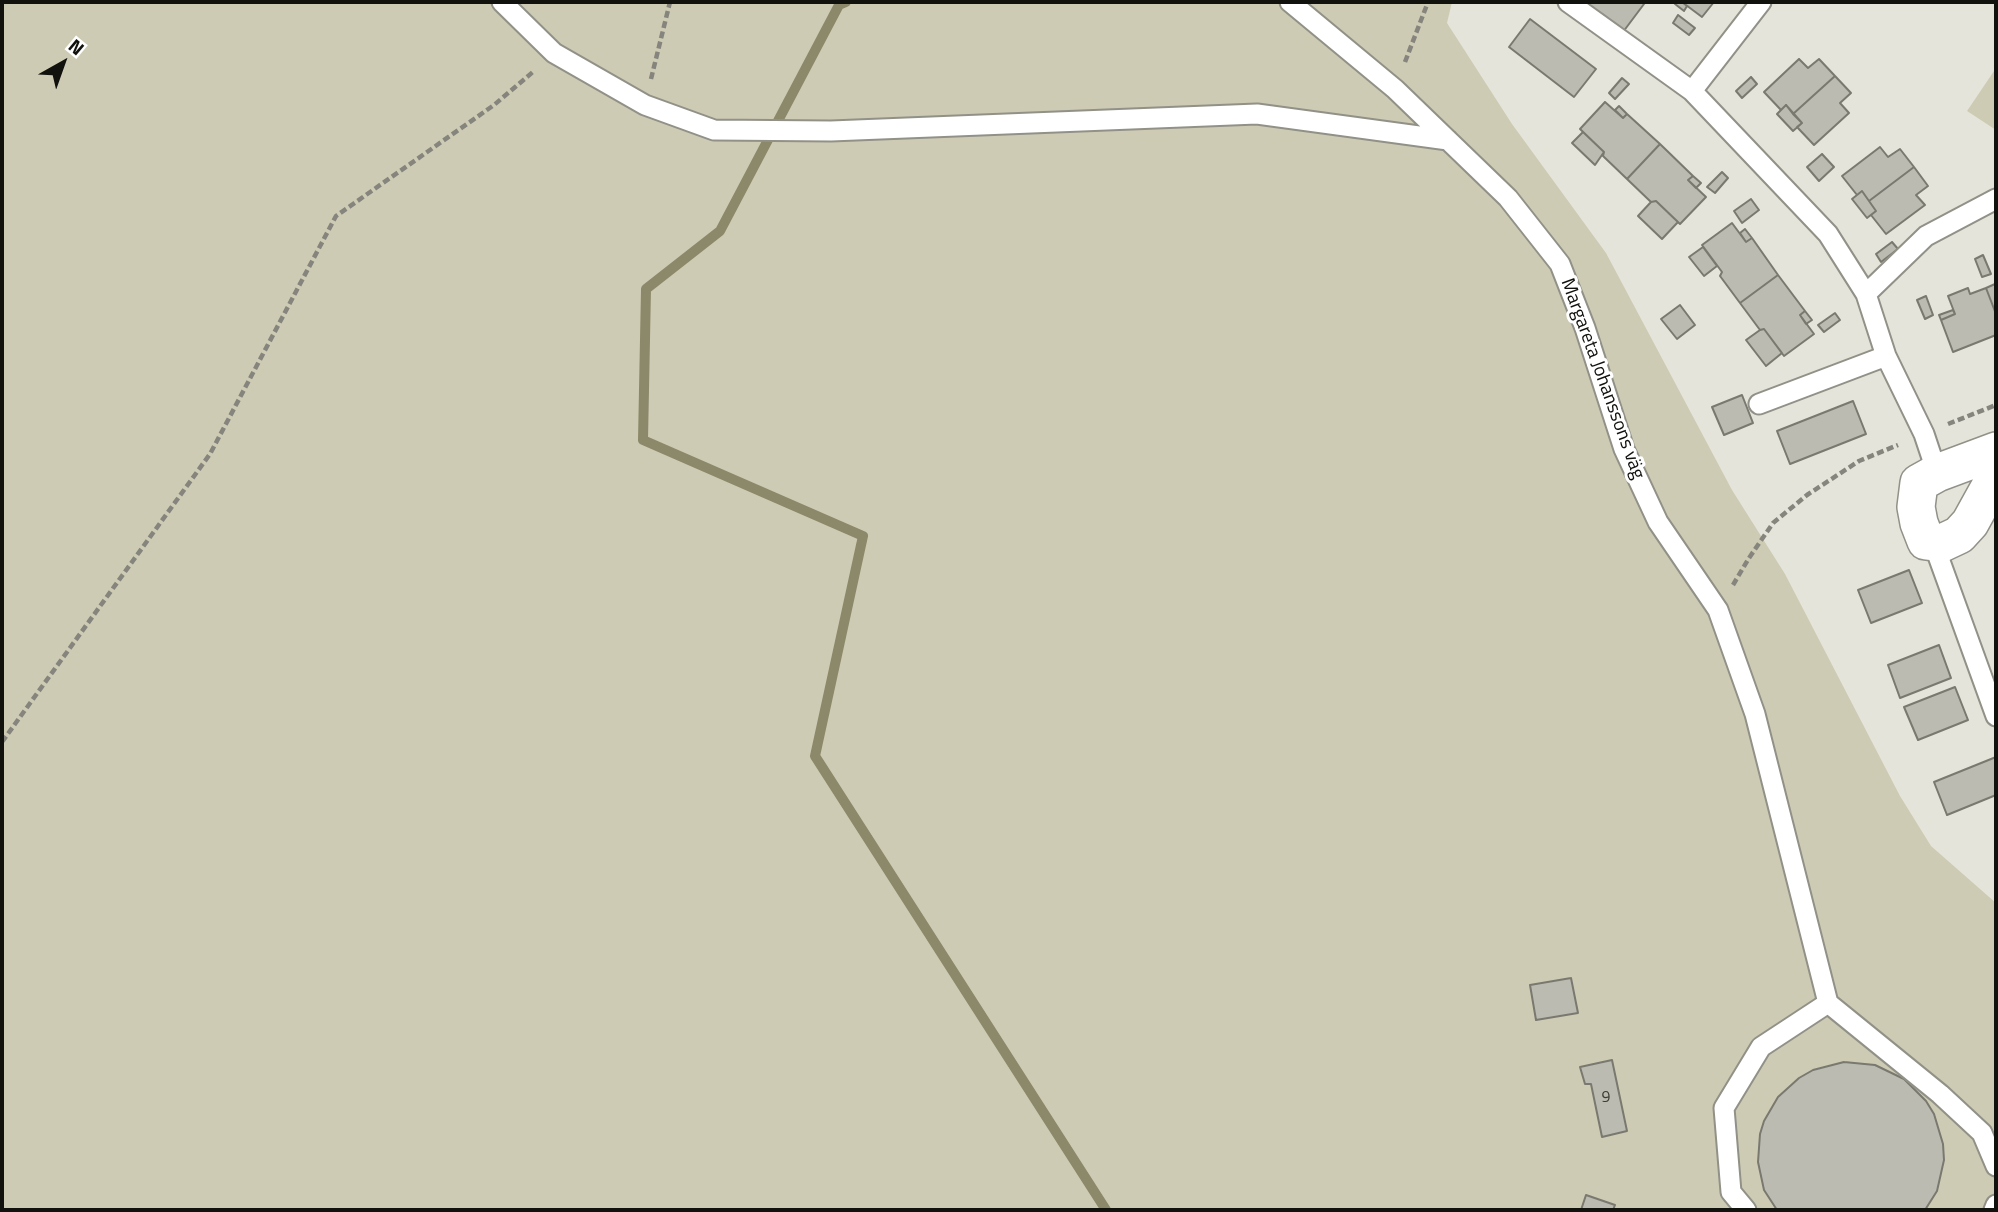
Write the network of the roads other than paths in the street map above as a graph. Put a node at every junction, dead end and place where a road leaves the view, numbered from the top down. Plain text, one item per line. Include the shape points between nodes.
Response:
1 (502, 2) edge
2 (1290, 2) edge
3 (1568, 2) edge
4 (1761, 2) edge
5 (1692, 91) junction
6 (1448, 140) junction
7 (1996, 199) edge
8 (1866, 294) junction
9 (1886, 356) junction
10 (1759, 404) dead end
11 (1996, 451) edge
12 (1937, 473) junction
13 (1996, 476) edge
14 (1933, 542) junction
15 (1996, 716) edge
16 (1828, 1003) junction
17 (1996, 1166) edge
18 (1996, 1205) edge
19 (1746, 1210) edge
20 (1994, 1210) edge

1 - 6 lane via 554,53 645,105 713,130 831,131 1257,114
2 - 6 lane, Margareta Johanssons väg via 1395,89
3 - 5 lane
4 - 5 lane
5 - 8 lane via 1828,234
6 - 16 lane, Margareta Johanssons väg via 1508,198 1560,264 1624,449 1658,522 1718,610 1755,714
7 - 8 lane via 1926,236
8 - 9 lane
9 - 10 lane
9 - 12 lane via 1924,433
11 - 12 street
12 - 14 street via 1919,483 1916,507 1926,541
13 - 14 street via 1959,535
14 - 15 lane
16 - 17 lane via 1982,1133
16 - 19 lane via 1761,1047 1724,1108 1731,1192
18 - 20 lane

